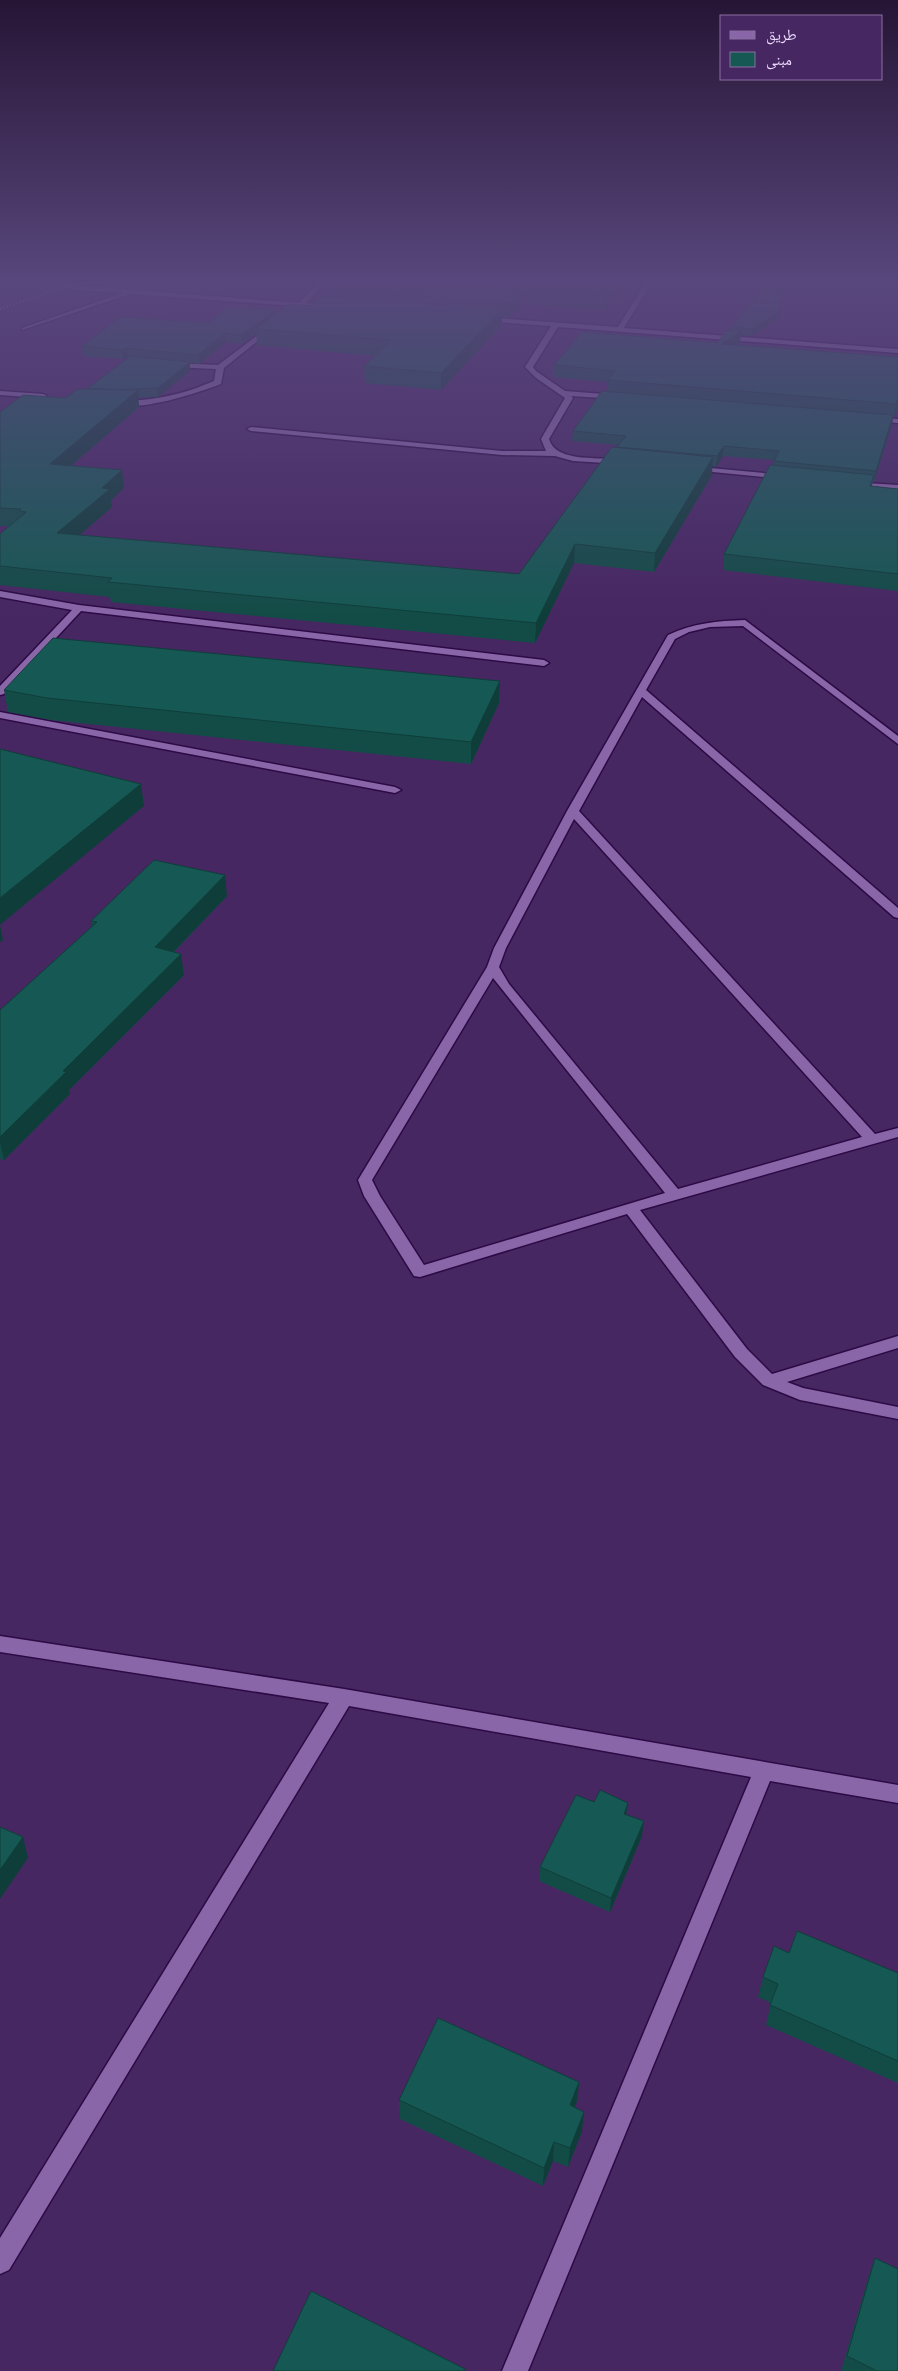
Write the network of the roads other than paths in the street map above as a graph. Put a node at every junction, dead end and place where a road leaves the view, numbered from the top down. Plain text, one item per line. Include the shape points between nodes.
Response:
1 (195, 393) edge
2 (564, 393) joint
3 (0, 394) edge
4 (47, 397) edge
5 (623, 398) edge
6 (114, 402) edge
7 (859, 418) edge
8 (898, 421) edge
9 (251, 429) dead end
10 (556, 454) junction
11 (627, 462) edge
12 (685, 468) edge
13 (792, 478) edge
14 (840, 482) edge
15 (898, 488) edge
16 (0, 594) edge
17 (79, 608) junction
18 (544, 663) dead end
19 (642, 691) junction
20 (0, 692) edge
21 (0, 715) edge
22 (898, 741) edge
23 (395, 790) dead end
24 (573, 811) junction
25 (898, 914) edge
26 (493, 967) junction
27 (898, 1132) edge
28 (872, 1139) junction
29 (675, 1195) junction
30 (630, 1208) junction
31 (898, 1342) edge
32 (769, 1381) junction
33 (898, 1413) edge
34 (0, 1644) edge
35 (344, 1697) junction
36 (764, 1770) junction
37 (898, 1794) edge
38 (0, 2260) edge
39 (514, 2371) edge

1 - 6 street via 173,399
2 - 5 street
2 - 10 street via 569,398 545,439 548,449
3 - 4 street
7 - 8 street
9 - 10 street via 502,453
10 - 11 street
12 - 13 street
14 - 15 street
16 - 17 street
17 - 18 street
17 - 20 street
19 - 22 street via 672,638 686,630 710,624 746,623
19 - 24 street
19 - 25 street
21 - 23 street
24 - 26 street
24 - 28 street
26 - 29 street via 503,985
26 - 30 street via 365,1180 372,1196 420,1272
27 - 28 street
28 - 29 street
29 - 30 street
30 - 32 street via 741,1352
31 - 32 street
32 - 33 street via 800,1394
34 - 35 street
35 - 36 street
35 - 38 street
36 - 37 street
36 - 39 street

